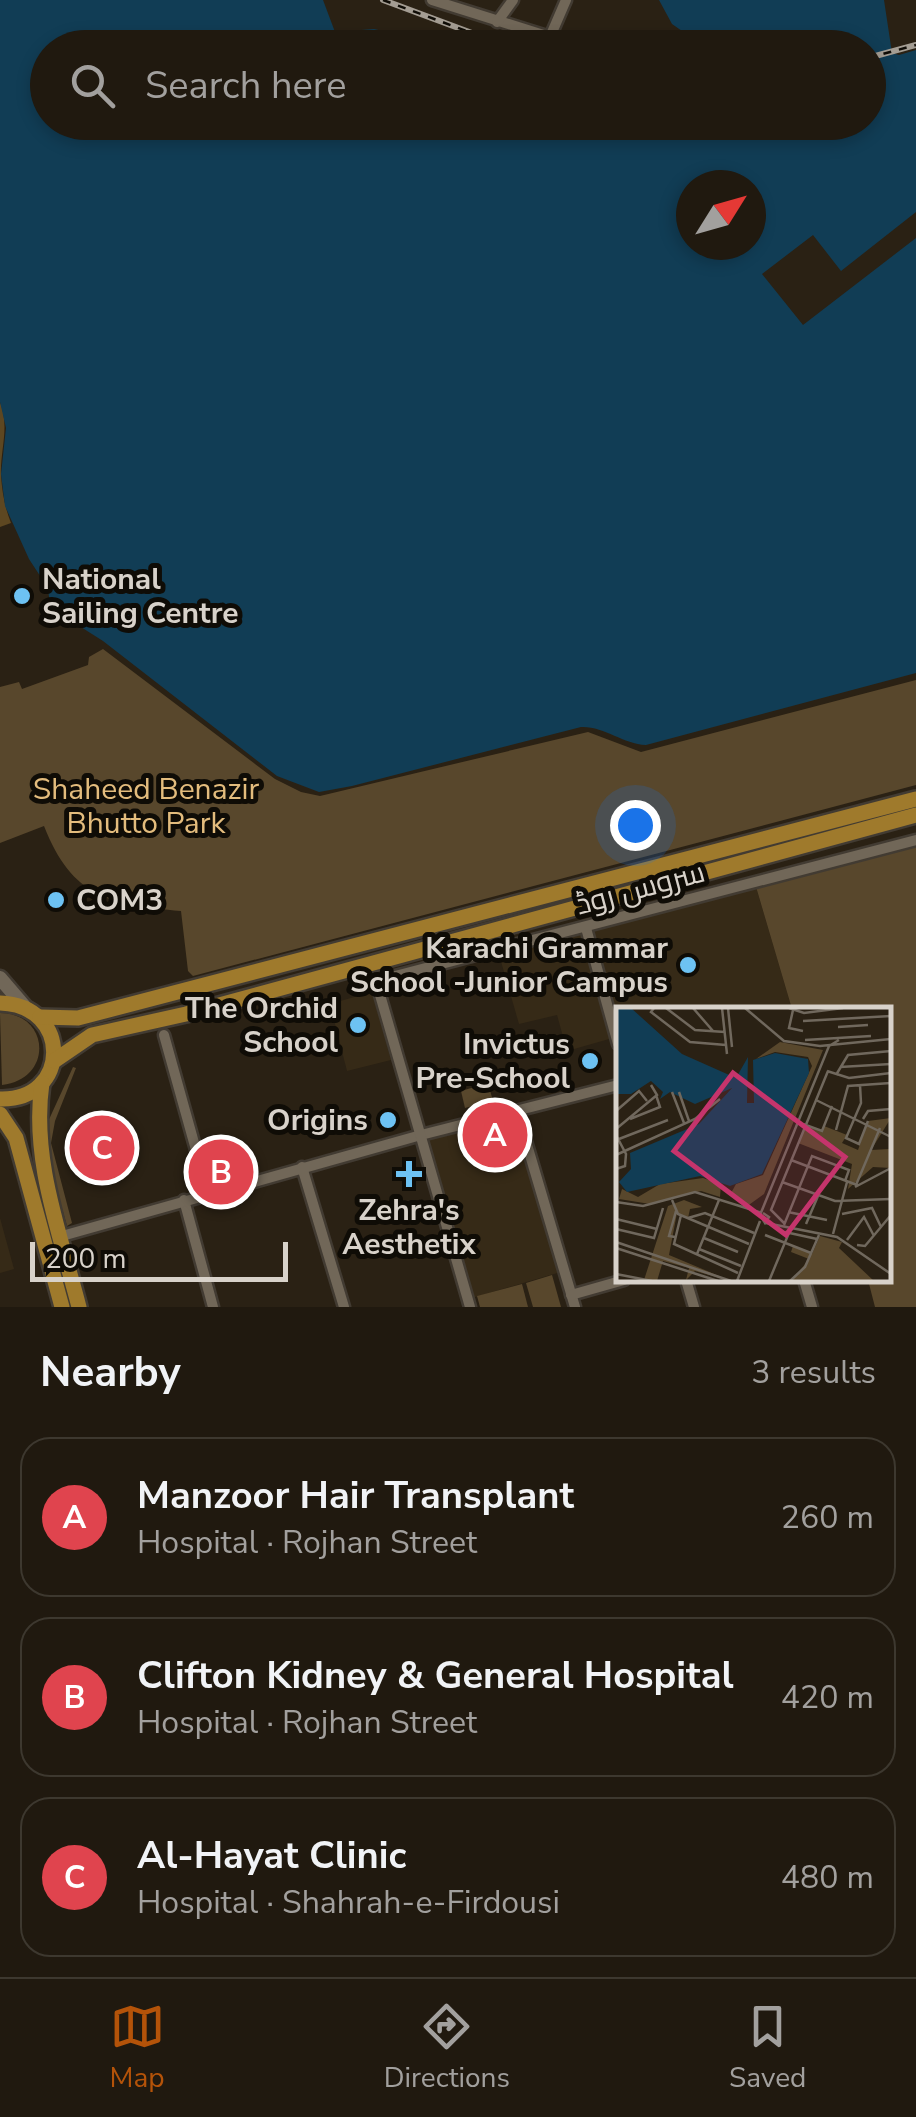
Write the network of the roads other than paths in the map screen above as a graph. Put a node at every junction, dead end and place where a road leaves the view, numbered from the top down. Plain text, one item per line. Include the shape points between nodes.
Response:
1 (432, 0) edge
2 (474, 0) edge
3 (512, 0) edge
4 (566, 0) edge
5 (464, 12) junction
6 (497, 22) junction
7 (525, 30) edge
8 (553, 30) edge
9 (916, 799) edge
10 (916, 815) edge
11 (916, 840) edge
12 (586, 928) junction
13 (0, 978) edge
14 (0, 1003) edge
15 (24, 1006) junction
16 (40, 1017) junction
17 (164, 1035) dead end
18 (616, 1037) edge
19 (54, 1061) junction
20 (42, 1083) junction
21 (616, 1086) edge
22 (0, 1099) edge
23 (517, 1111) junction
24 (0, 1114) edge
25 (421, 1134) junction
26 (302, 1168) junction
27 (208, 1193) junction
28 (184, 1200) junction
29 (62, 1236) junction
30 (619, 1282) edge
31 (687, 1282) edge
32 (805, 1282) edge
33 (573, 1301) edge
34 (72, 1306) edge
35 (213, 1307) edge
36 (344, 1307) edge
37 (470, 1307) edge
38 (694, 1307) edge
39 (812, 1307) edge

1 - 5 street
2 - 5 street
3 - 6 street
4 - 8 street
5 - 6 street
6 - 7 street
9 - 16 main road via 78,1018
10 - 19 main road via 92,1035
11 - 12 street, سروس روڈ
12 - 18 street
12 - 25 street, سروس روڈ via 376,981
13 - 15 main road
14 - 15 main road
15 - 16 main road
16 - 19 main road
17 - 27 street
19 - 20 main road
20 - 22 main road via 18,1098
20 - 29 main road via 40,1153
21 - 23 street
23 - 25 street
23 - 33 street
24 - 34 main road via 16,1138
25 - 26 street
25 - 37 street
26 - 27 street
26 - 36 street
27 - 28 street
28 - 29 street
28 - 35 street
29 - 34 main road
30 - 33 street
31 - 38 street
32 - 39 street

